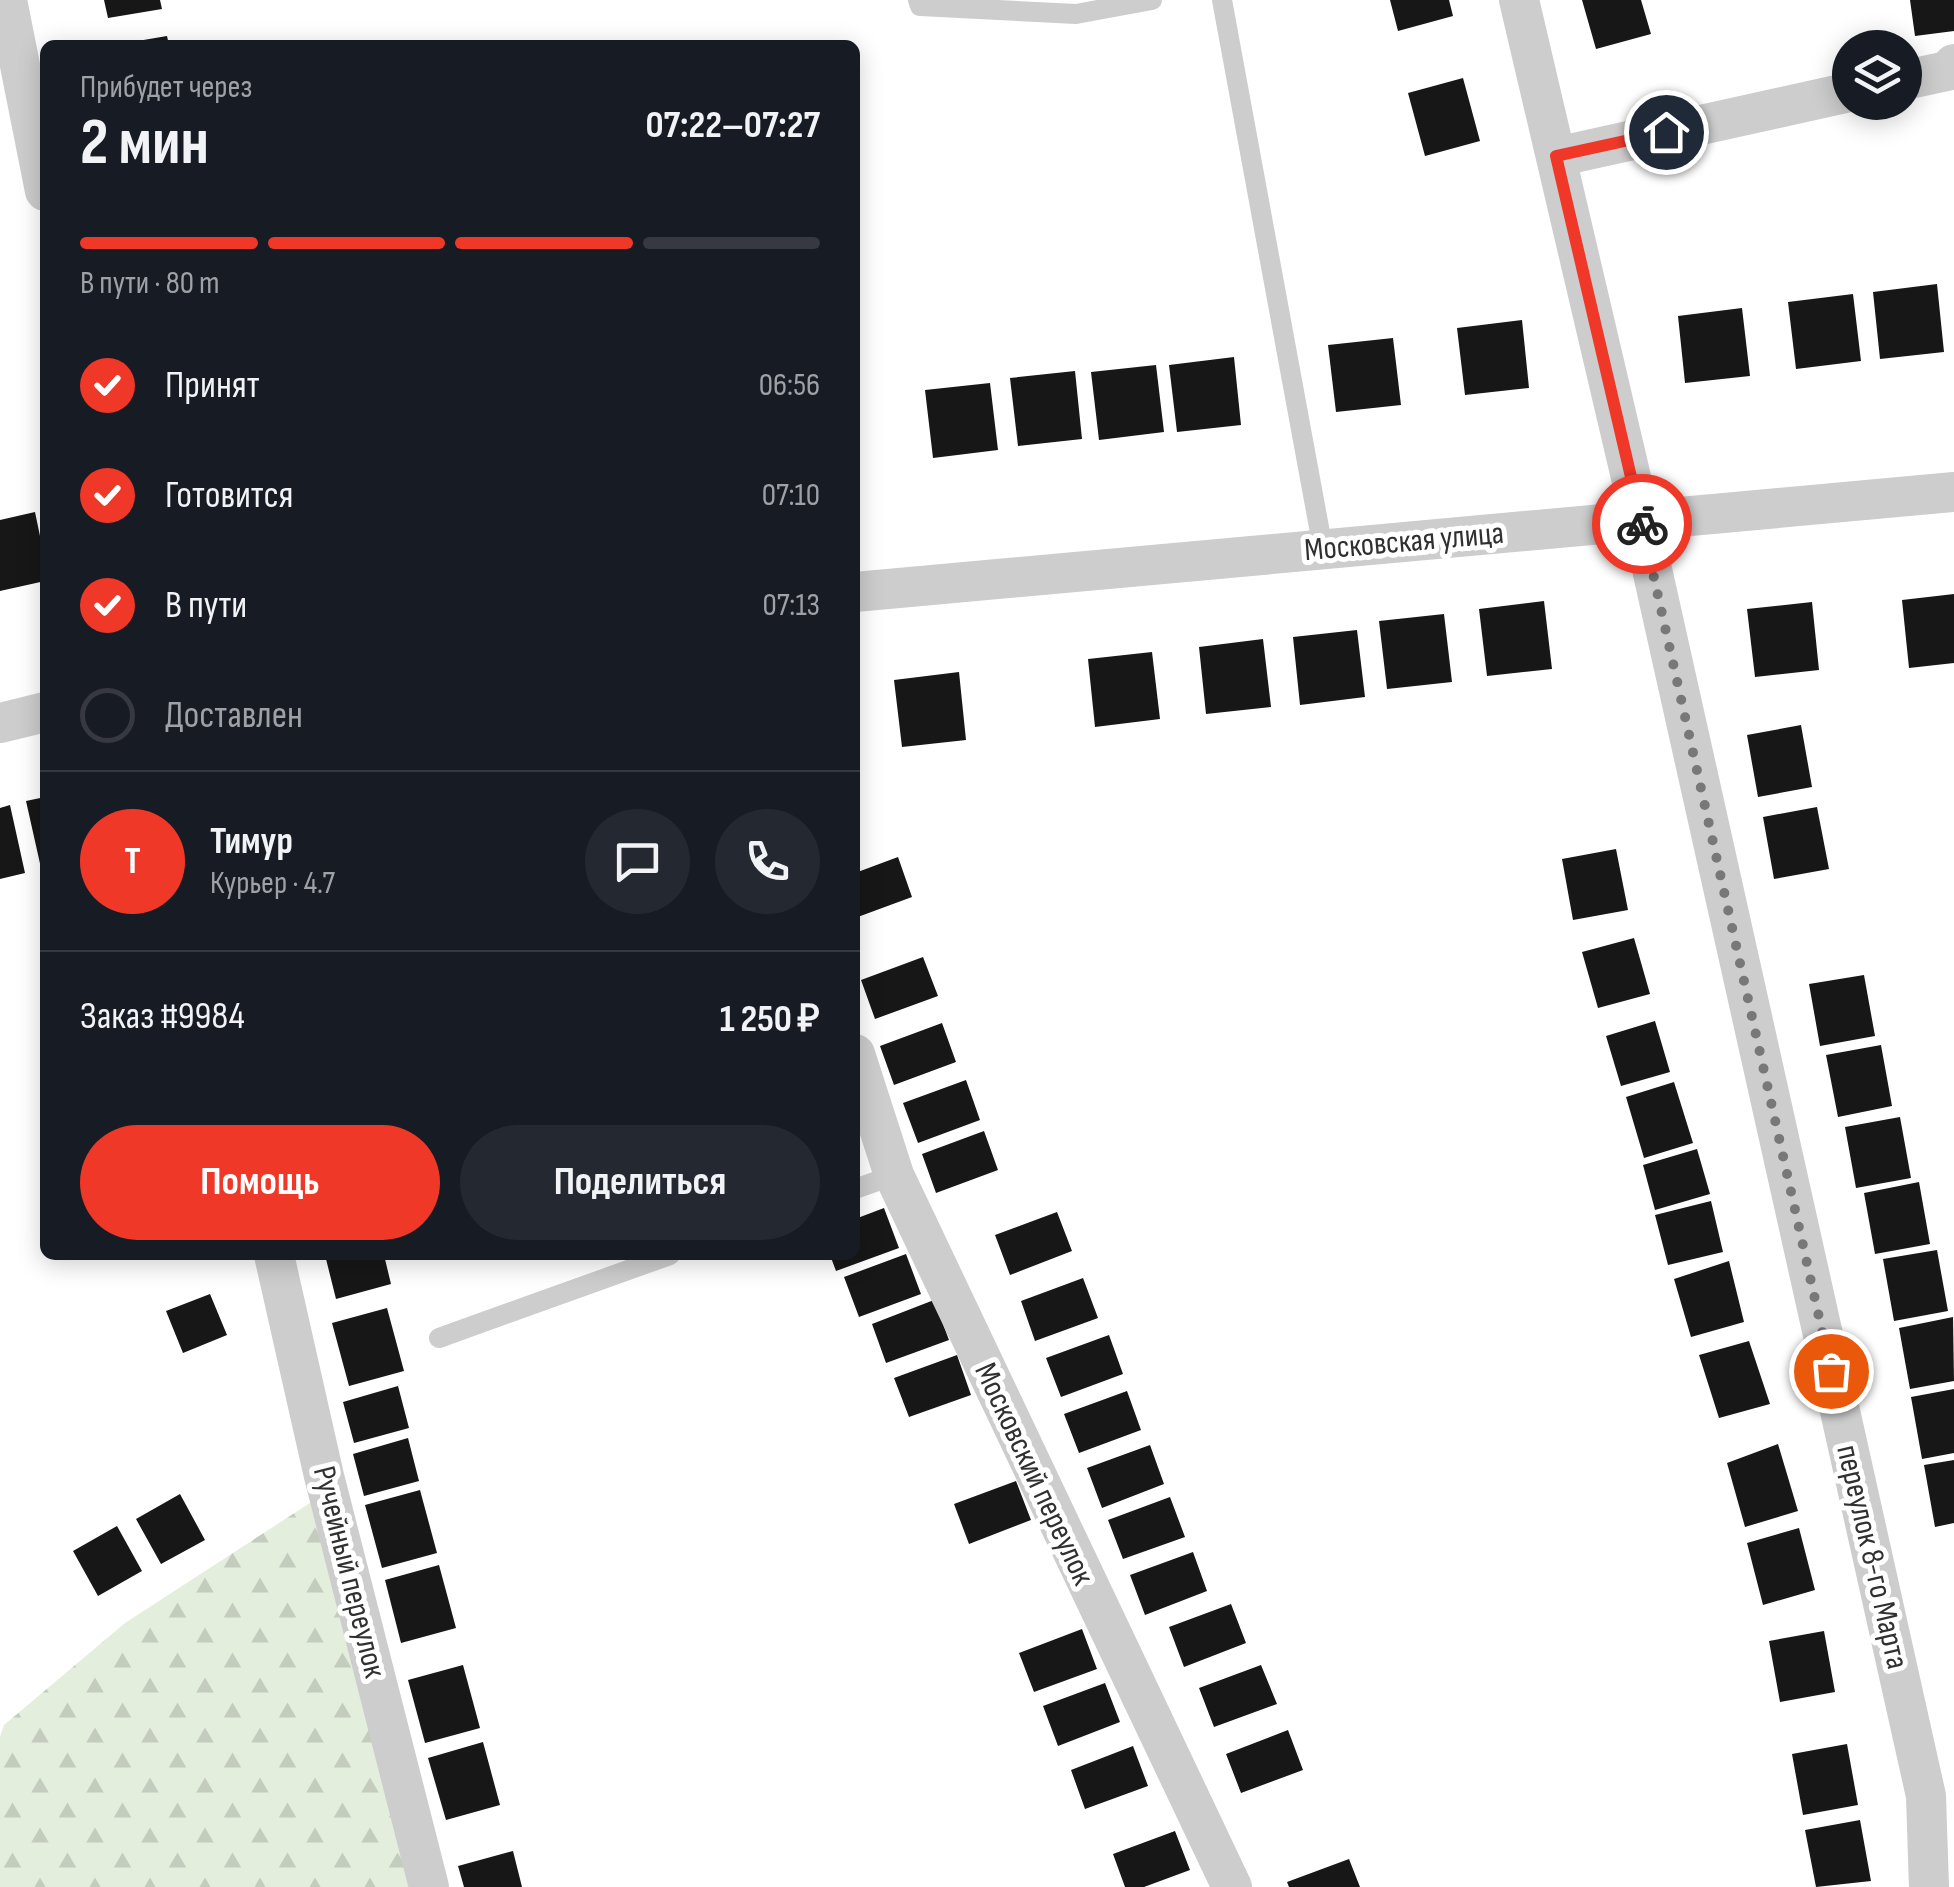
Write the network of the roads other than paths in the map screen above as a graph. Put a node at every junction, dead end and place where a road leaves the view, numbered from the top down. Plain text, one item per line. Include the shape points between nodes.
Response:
1 (6, 0) edge
2 (918, 0) edge
3 (1152, 0) edge
4 (1222, 0) edge
5 (1519, 0) edge
6 (1074, 7) edge
7 (1954, 64) edge
8 (1922, 76) edge
9 (1832, 96) edge
10 (1556, 156) junction
11 (40, 166) edge
12 (1954, 492) edge
13 (1641, 520) junction
14 (1324, 549) junction
15 (860, 592) edge
16 (40, 713) edge
17 (0, 723) edge
18 (860, 1070) edge
19 (894, 1175) junction
20 (860, 1187) edge
21 (275, 1260) edge
22 (656, 1260) edge
23 (438, 1338) dead end
24 (429, 1887) edge
25 (1232, 1887) edge
26 (1929, 1887) edge

1 - 11 street
2 - 6 lane via 920,6
3 - 6 lane
4 - 14 lane
5 - 10 street, переулок 8-го Марта
7 - 8 street
9 - 10 street
10 - 13 street, переулок 8-го Марта
12 - 13 street, Московская улица
13 - 14 street, Московская улица
13 - 26 street, переулок 8-го Марта via 1926,1796
14 - 15 street, Московская улица
16 - 17 street
18 - 19 street, Московский переулок
19 - 20 lane
19 - 25 street, Московский переулок
21 - 24 street, Ручейный переулок
22 - 23 lane

